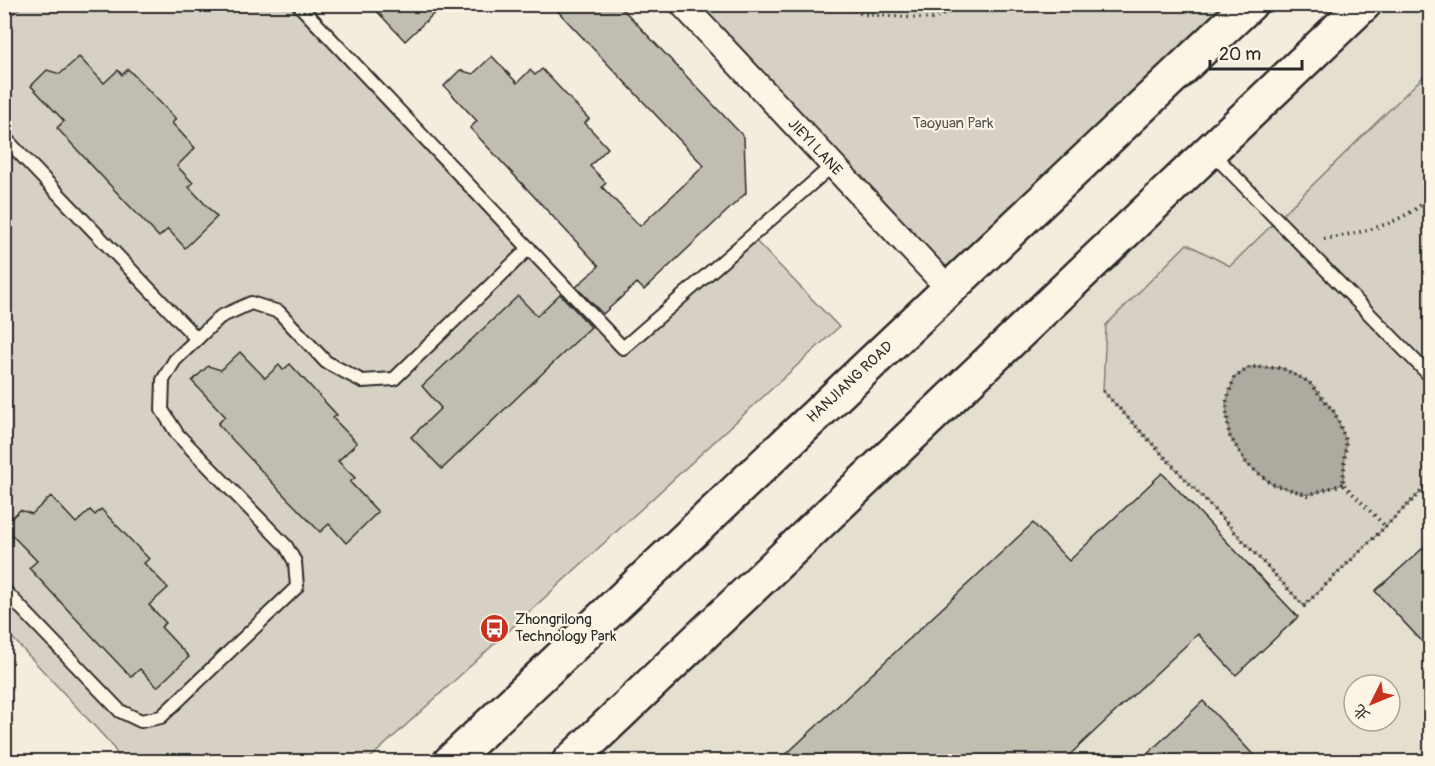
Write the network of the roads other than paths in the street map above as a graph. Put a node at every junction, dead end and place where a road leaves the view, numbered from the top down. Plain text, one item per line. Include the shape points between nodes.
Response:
1 (298, 4) edge
2 (682, 4) edge
3 (1250, 4) edge
4 (1364, 4) edge
5 (4, 137) edge
6 (1210, 151) junction
7 (833, 165) junction
8 (529, 248) junction
9 (949, 289) junction
10 (197, 339) junction
11 (1431, 376) edge
12 (4, 590) edge
13 (581, 758) edge
14 (450, 762) edge

1 - 8 lane
2 - 7 street, JIEYI LANE
3 - 9 main road, HANJIANG ROAD
4 - 6 main road
5 - 10 lane
6 - 11 lane
6 - 13 main road
7 - 8 lane via 623,348
7 - 9 street, JIEYI LANE
8 - 10 lane via 394,379 362,381 344,372 326,362 279,312 251,303 220,317
9 - 14 main road, HANJIANG ROAD
10 - 12 lane via 175,360 163,380 162,410 178,435 286,546 295,562 297,587 161,717 141,721 120,711

